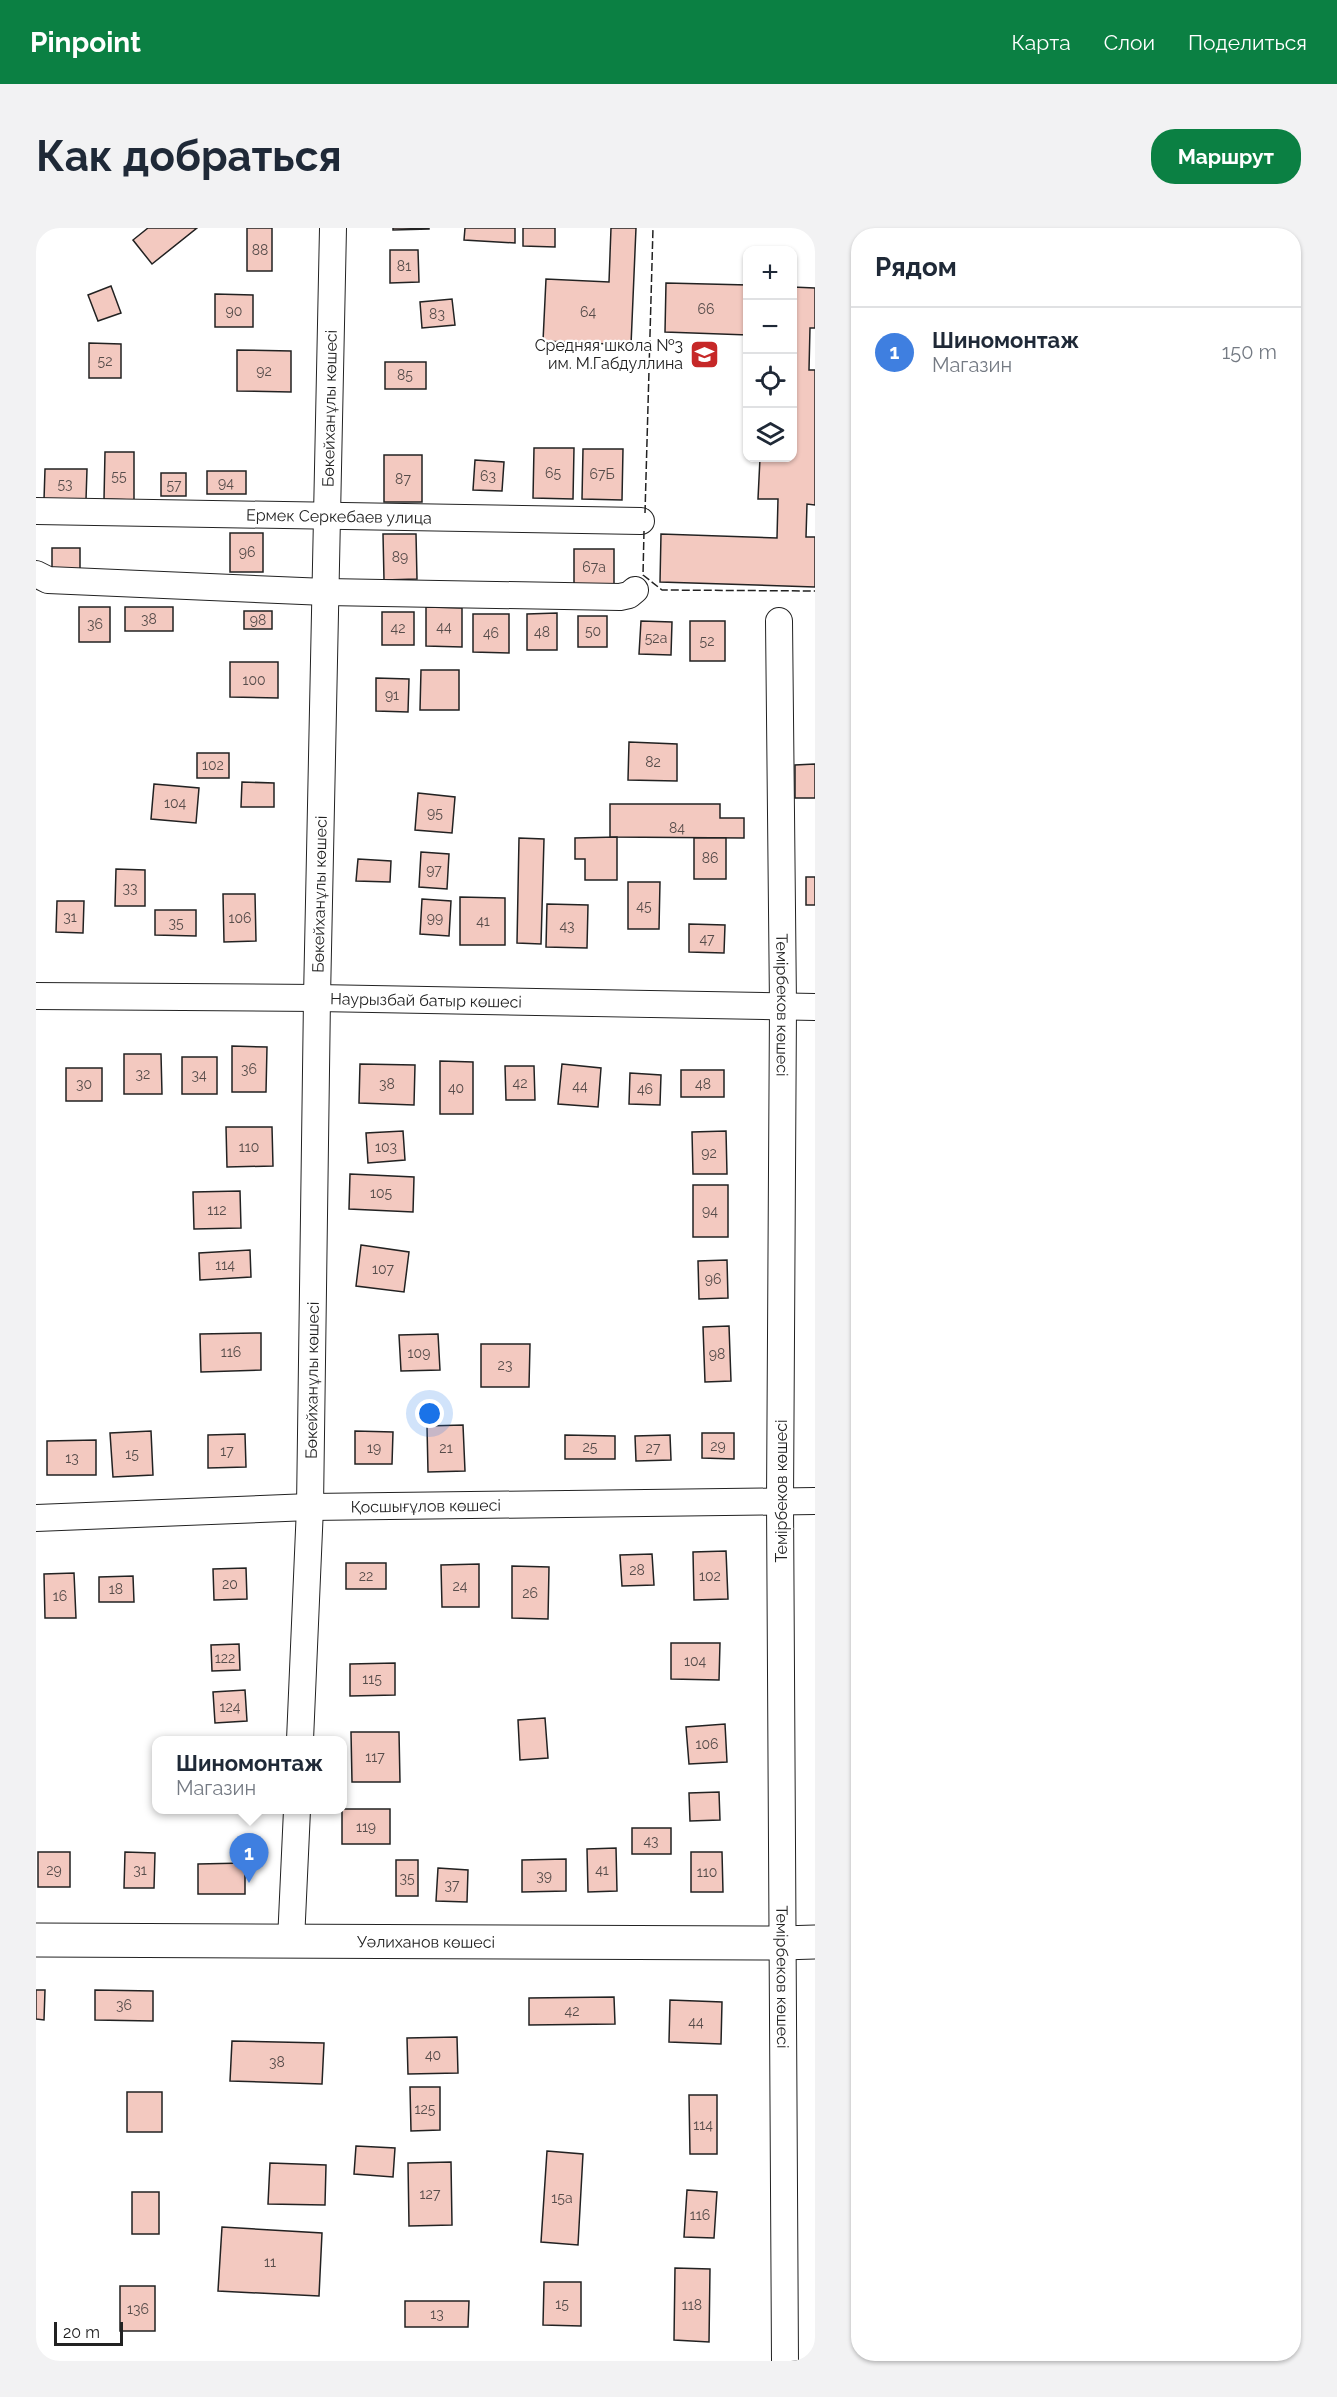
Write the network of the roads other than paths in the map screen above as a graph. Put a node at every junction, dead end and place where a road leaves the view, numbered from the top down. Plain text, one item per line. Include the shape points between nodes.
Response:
1 (333, 228) edge
2 (36, 511) edge
3 (327, 517) junction
4 (641, 521) dead end
5 (36, 574) edge
6 (635, 590) dead end
7 (326, 592) junction
8 (780, 621) dead end
9 (36, 996) edge
10 (317, 998) junction
11 (783, 1006) junction
12 (815, 1007) edge
13 (780, 1501) junction
14 (815, 1501) edge
15 (310, 1508) junction
16 (36, 1518) edge
17 (300, 1736) edge
18 (297, 1814) edge
19 (36, 1940) edge
20 (291, 1941) junction
21 (815, 1942) edge
22 (782, 1943) junction
23 (785, 2361) edge

1 - 3 street, Бөкейханұлы көшесі
2 - 3 street, Ермек Серкебаев улица
3 - 4 street, Ермек Серкебаев улица
3 - 7 street, Бөкейханұлы көшесі
5 - 7 street via 48,580
6 - 7 street via 620,597
7 - 10 street, Бөкейханұлы көшесі
8 - 11 street, Темірбеков көшесі
9 - 10 street, Наурызбай батыр көшесі
10 - 11 street, Наурызбай батыр көшесі
10 - 15 street, Бөкейханұлы көшесі
11 - 12 street, Наурызбай батыр көшесі
11 - 13 street, Темірбеков көшесі
13 - 14 street, Қосшығұлов көшесі
13 - 15 street, Қосшығұлов көшесі
13 - 22 street, Темірбеков көшесі
15 - 16 street, Қосшығұлов көшесі
15 - 17 street, Бөкейханұлы көшесі
18 - 20 street
19 - 20 main road, Уәлиханов көшесі
20 - 22 main road, Уәлиханов көшесі
21 - 22 main road, Уәлиханов көшесі
22 - 23 street, Темірбеков көшесі

